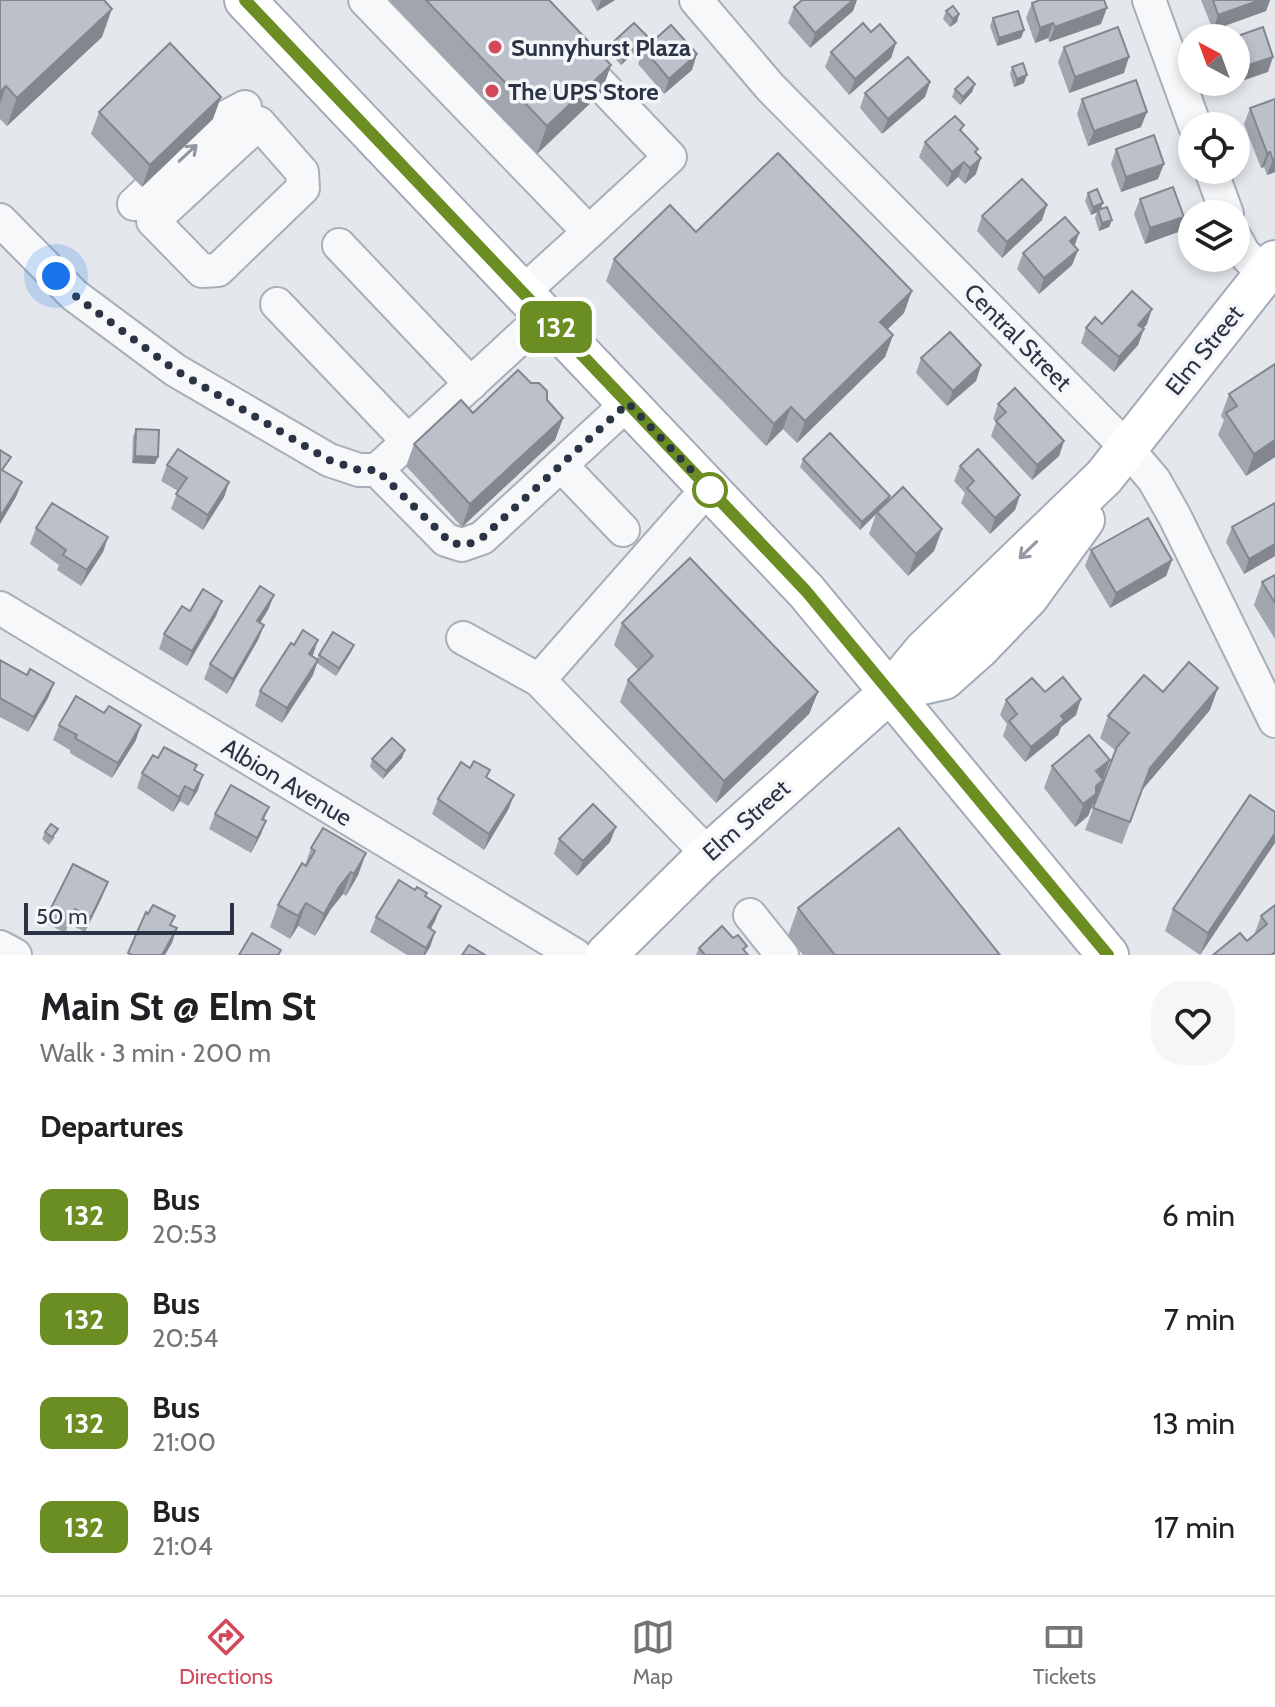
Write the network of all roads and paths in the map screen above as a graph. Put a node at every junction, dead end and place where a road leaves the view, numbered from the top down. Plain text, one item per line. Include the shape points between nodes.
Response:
1 (365, 0) edge
2 (520, 0) edge
3 (696, 0) edge
4 (1149, 0) edge
5 (255, 3) edge
6 (245, 107) dead end
7 (1190, 112) edge
8 (144, 212) junction
9 (0, 220) edge
10 (589, 232) junction
11 (339, 245) dead end
12 (1250, 256) edge
13 (1269, 268) edge
14 (277, 304) dead end
15 (534, 304) junction
16 (471, 384) junction
17 (628, 403) junction
18 (408, 441) junction
19 (1115, 462) junction
20 (561, 465) junction
21 (377, 470) junction
22 (708, 488) junction
23 (623, 530) dead end
24 (0, 608) edge
25 (463, 638) dead end
26 (539, 680) junction
27 (891, 691) junction
28 (1274, 716) edge
29 (708, 854) junction
30 (750, 915) dead end
31 (0, 947) edge
32 (15, 955) edge
33 (575, 955) edge
34 (606, 955) edge
35 (782, 955) edge
36 (1108, 955) edge

1 - 10 street
2 - 10 street via 670,157
3 - 19 street, Central Street
4 - 7 street
5 - 15 main road
8 -> 6 street via 226,117
8 - 8 street via 200,270 212,273 300,193 304,176 259,123
9 - 21 street via 74,295 175,370 329,460
10 - 15 street
11 - 16 street
12 - 13 street
13 - 19 main road, Elm Street
14 - 18 street
15 - 16 street
15 - 17 main road
16 - 18 street
17 - 20 street
17 - 22 main road
18 - 21 street
19 - 27 main road, Elm Street via 924,651
19 - 28 street, Central Street via 1154,480
20 - 21 street via 482,538 462,545 446,540
20 - 23 street
22 - 26 street
22 - 27 main road
24 - 33 street, Albion Avenue
25 - 26 street
26 - 29 street
27 - 29 main road, Elm Street
27 - 36 main road
29 - 34 main road, Elm Street
30 - 35 street
31 - 32 street

